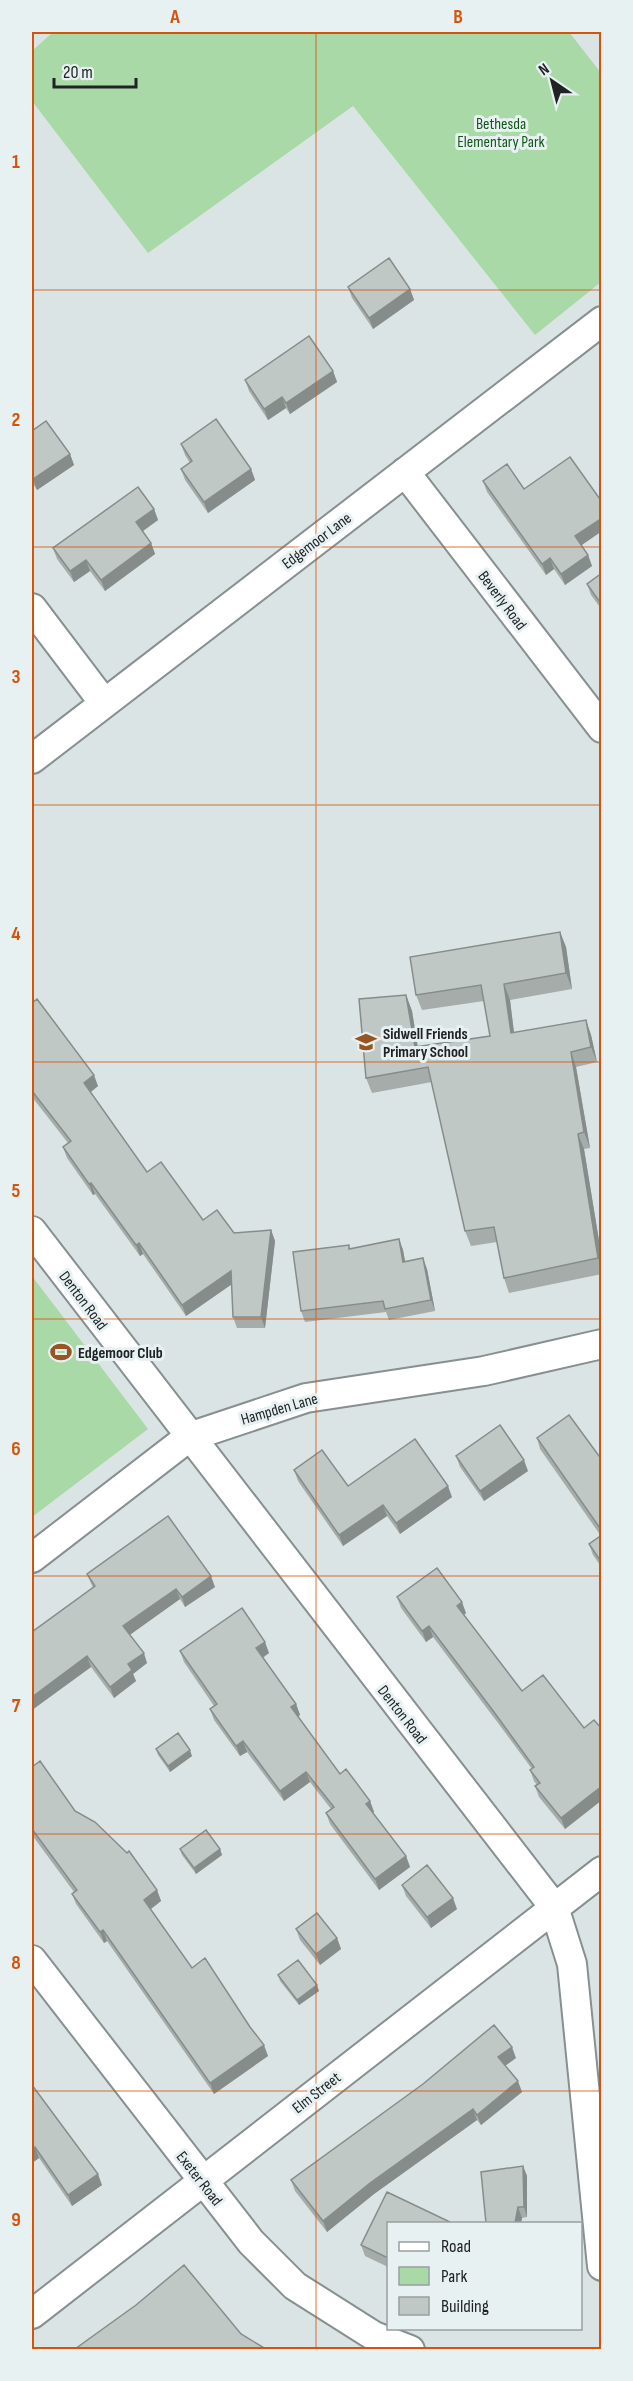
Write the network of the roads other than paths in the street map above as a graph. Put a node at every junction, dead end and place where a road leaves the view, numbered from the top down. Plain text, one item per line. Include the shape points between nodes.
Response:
1 (602, 321) edge
2 (405, 472) junction
3 (32, 608) edge
4 (104, 703) junction
5 (602, 728) edge
6 (32, 759) edge
7 (32, 1231) edge
8 (600, 1347) edge
9 (189, 1437) junction
10 (32, 1558) edge
11 (602, 1871) edge
12 (554, 1907) junction
13 (32, 1960) edge
14 (592, 2054) edge
15 (202, 2181) junction
16 (602, 2266) edge
17 (32, 2314) edge
18 (410, 2349) edge

1 - 2 street, Edgemoor Lane
2 - 4 street, Edgemoor Lane
2 - 5 street, Beverly Road
3 - 4 street
4 - 6 street, Edgemoor Lane
7 - 9 street, Denton Road
8 - 9 street, Hampden Lane via 484,1371 306,1398
9 - 10 street, Hampden Lane
9 - 12 street, Denton Road
11 - 12 street, Elm Street
12 - 14 street, Denton Road via 572,1964
12 - 15 street, Elm Street
13 - 15 street, Exeter Road
14 - 16 street, Denton Road
15 - 17 street, Elm Street
15 - 18 street, Exeter Road via 251,2242 295,2286 374,2336

